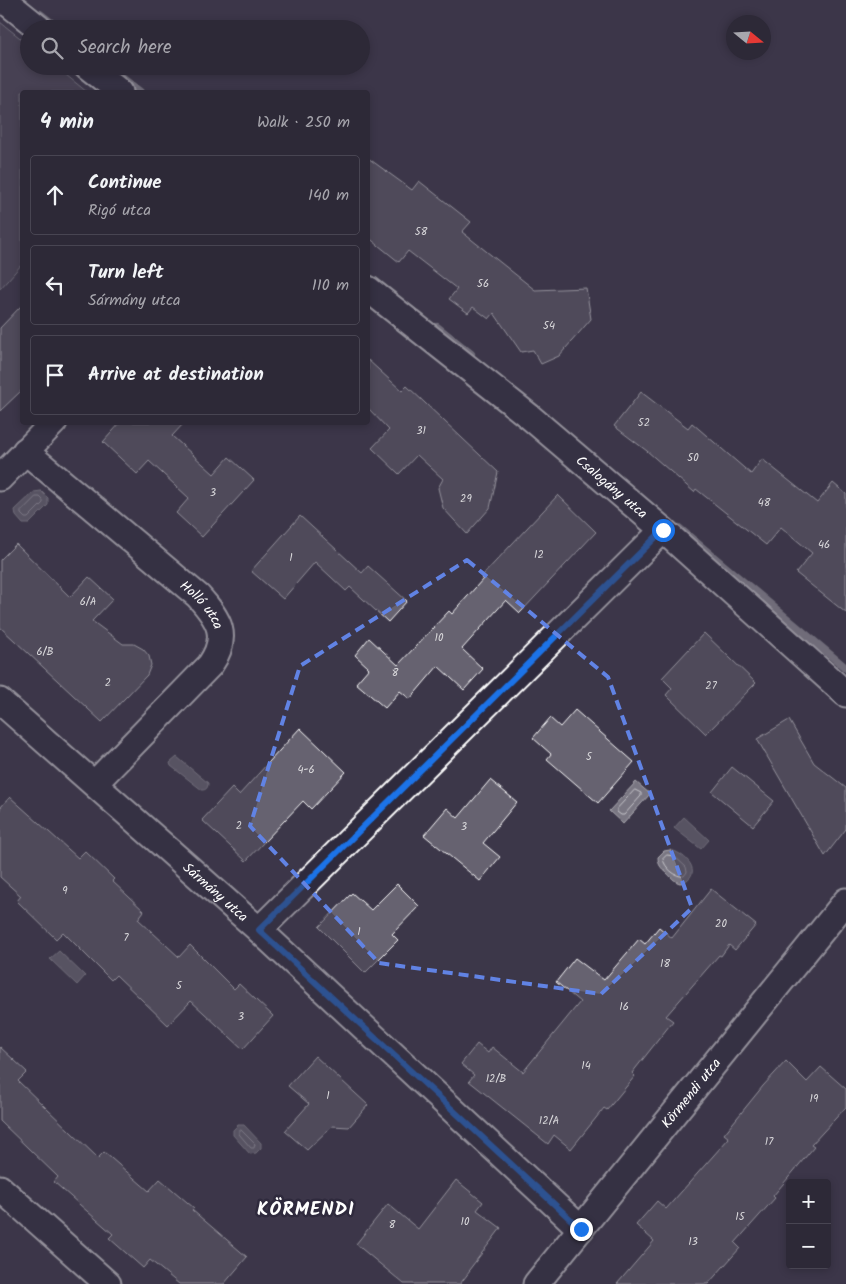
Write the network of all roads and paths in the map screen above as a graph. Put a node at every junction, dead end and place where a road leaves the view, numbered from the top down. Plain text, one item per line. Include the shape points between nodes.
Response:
1 (4, 0) edge
2 (29, 20) edge
3 (99, 75) edge
4 (118, 90) edge
5 (370, 291) edge
6 (51, 425) edge
7 (25, 451) junction
8 (0, 478) edge
9 (663, 530) junction
10 (846, 694) edge
11 (0, 701) edge
12 (94, 783) junction
13 (846, 901) edge
14 (259, 930) junction
15 (0, 1188) edge
16 (581, 1229) junction
17 (108, 1284) edge
18 (536, 1284) edge

1 - 2 street
3 - 4 street
5 - 9 street, Csalogány utca via 530,417
6 - 7 street
7 - 8 street
7 - 12 street, Holló utca via 198,596 214,616 221,633 221,644 210,664
9 - 10 street, Csalogány utca
9 - 14 street
11 - 12 street, Sármány utca
12 - 14 street, Sármány utca
13 - 16 street, Körmendi utca
14 - 16 street, Sármány utca
15 - 17 street
16 - 18 street, Körmendi utca

